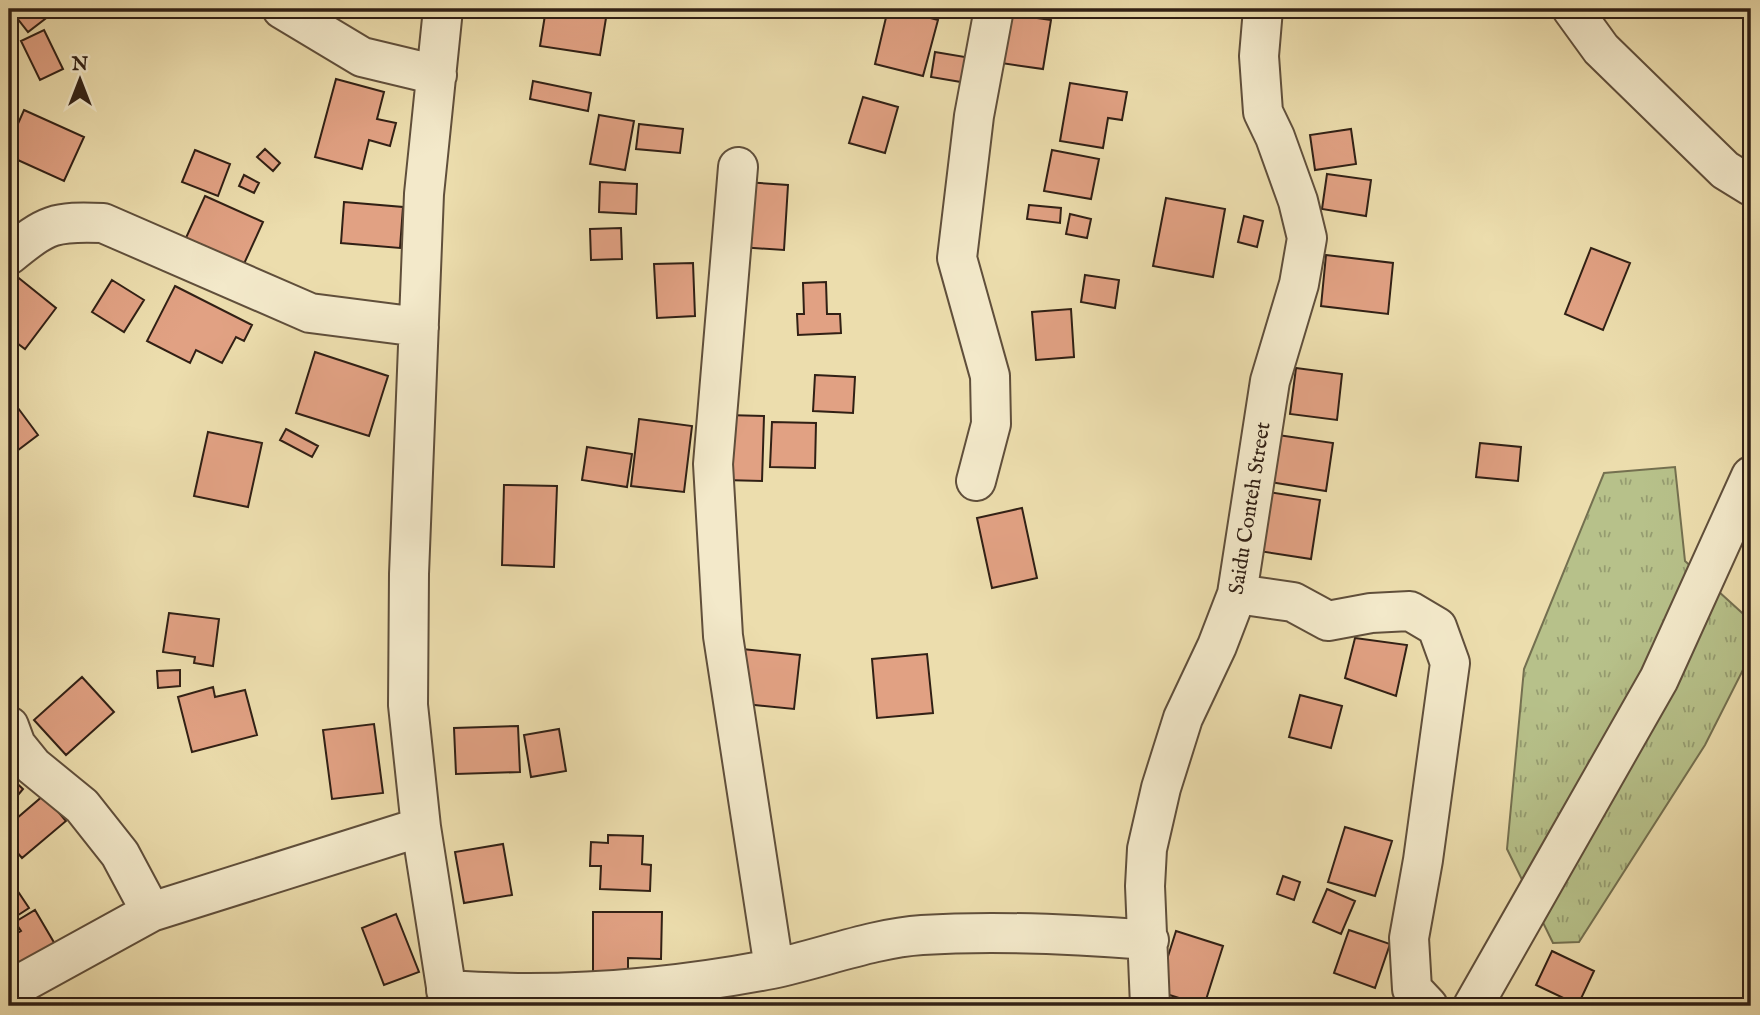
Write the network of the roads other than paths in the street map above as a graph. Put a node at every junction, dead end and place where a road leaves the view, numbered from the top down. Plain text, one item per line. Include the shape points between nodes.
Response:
1 (282, 9) edge
2 (443, 9) edge
3 (994, 9) edge
4 (1263, 9) edge
5 (1572, 9) edge
6 (437, 75) junction
7 (738, 167) dead end
8 (1751, 186) edge
9 (9, 254) edge
10 (419, 327) junction
11 (1751, 476) edge
12 (976, 481) dead end
13 (1237, 594) junction
14 (9, 726) edge
15 (9, 732) edge
16 (421, 827) junction
17 (151, 912) junction
18 (1149, 940) junction
19 (774, 968) junction
20 (9, 990) edge
21 (448, 998) edge
22 (1150, 1006) edge
23 (1428, 1006) edge
24 (1473, 1006) edge

1 - 6 street via 362,57
2 - 6 street
3 - 12 street via 974,116 957,258 989,376 991,424
4 - 13 street, Saidu Conteh Street via 1259,56 1263,112 1298,201 1307,238 1299,284 1269,381
5 - 8 street via 1601,49 1725,170
6 - 10 street via 424,194
7 - 19 street via 713,464 723,636
9 - 10 street via 37,231 66,221 103,223 310,313
10 - 16 street via 408,705
11 - 24 street via 1659,680
13 - 18 street, Saidu Conteh Street via 1183,718 1161,788 1147,849
13 - 23 street via 1293,602 1328,621 1410,611 1437,627 1450,663 1409,938 1412,989
14 - 15 street
15 - 17 street via 33,766 82,806 114,846
16 - 17 street
16 - 21 street
17 - 20 street
18 - 19 street via 1054,933 920,935
18 - 22 street, Saidu Conteh Street
19 - 21 street via 646,989

